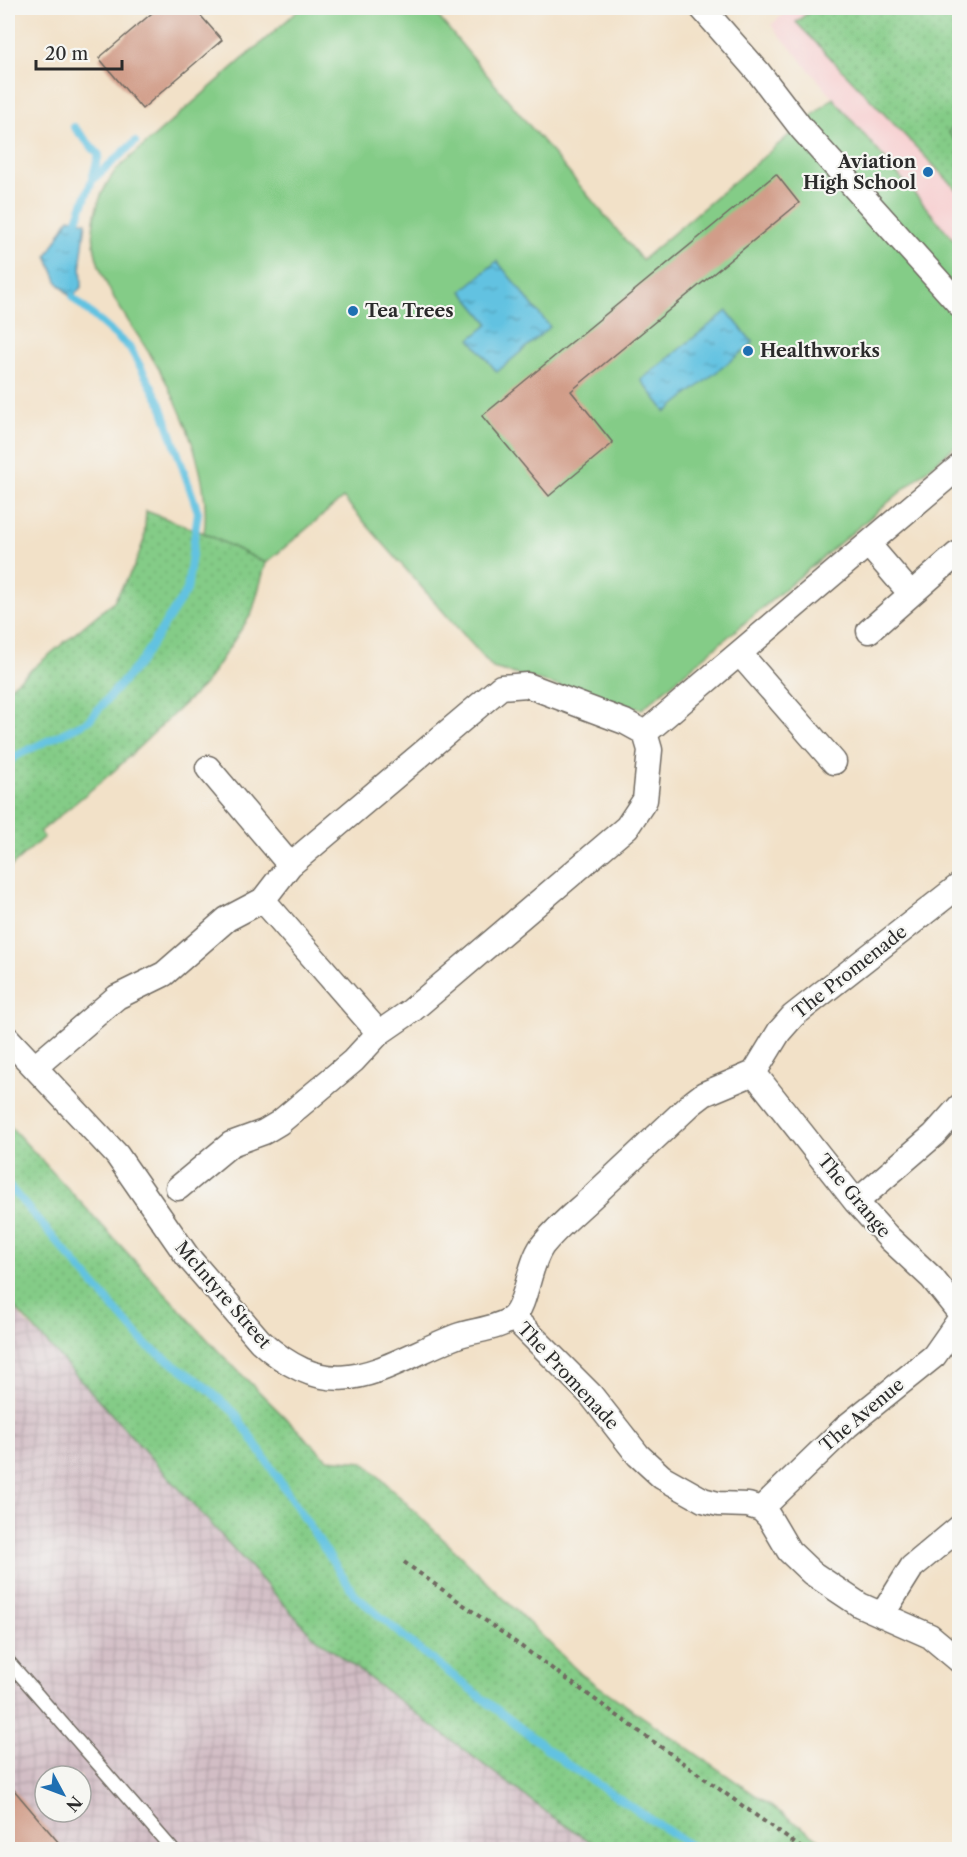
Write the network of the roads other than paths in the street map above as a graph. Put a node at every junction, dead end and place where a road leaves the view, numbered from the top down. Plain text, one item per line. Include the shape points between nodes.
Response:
1 (702, 8) edge
2 (960, 305) edge
3 (960, 466) edge
4 (868, 544) junction
5 (957, 554) dead end
6 (911, 594) junction
7 (869, 632) dead end
8 (740, 654) junction
9 (645, 733) junction
10 (834, 762) dead end
11 (208, 768) dead end
12 (290, 865) junction
13 (960, 885) edge
14 (263, 900) junction
15 (379, 1033) junction
16 (8, 1039) edge
17 (35, 1067) junction
18 (754, 1073) junction
19 (960, 1106) edge
20 (178, 1188) dead end
21 (856, 1202) junction
22 (960, 1313) edge
23 (513, 1317) junction
24 (960, 1319) edge
25 (761, 1509) junction
26 (960, 1527) edge
27 (882, 1615) junction
28 (8, 1661) edge
29 (960, 1661) edge
30 (173, 1850) edge

1 - 2 street via 801,129
3 - 4 street
4 - 6 street
4 - 8 street
5 - 6 street
6 - 7 street
8 - 9 street
8 - 10 street
9 - 12 street via 526,685 501,687
9 - 15 street via 650,750 645,800 627,827 411,1011
11 - 12 street
12 - 14 street
13 - 18 street, The Promenade via 794,1016 779,1032
14 - 15 street
14 - 17 street via 227,920 164,974 117,997
15 - 20 street via 353,1061 279,1123 231,1144
16 - 17 street, McIntyre Street
17 - 23 street, McIntyre Street via 117,1155 187,1256 255,1335 293,1366 333,1377 366,1374
18 - 21 street, The Grange
18 - 23 street, The Promenade via 704,1094 691,1104 552,1235 534,1262
19 - 21 street
21 - 22 street, The Grange via 932,1278
23 - 25 street, The Promenade via 591,1395 638,1455 662,1477 703,1500
24 - 25 street, The Avenue via 934,1356 847,1426
25 - 27 street via 798,1562 835,1590
26 - 27 street via 912,1567
27 - 29 street via 930,1636
28 - 30 lane

